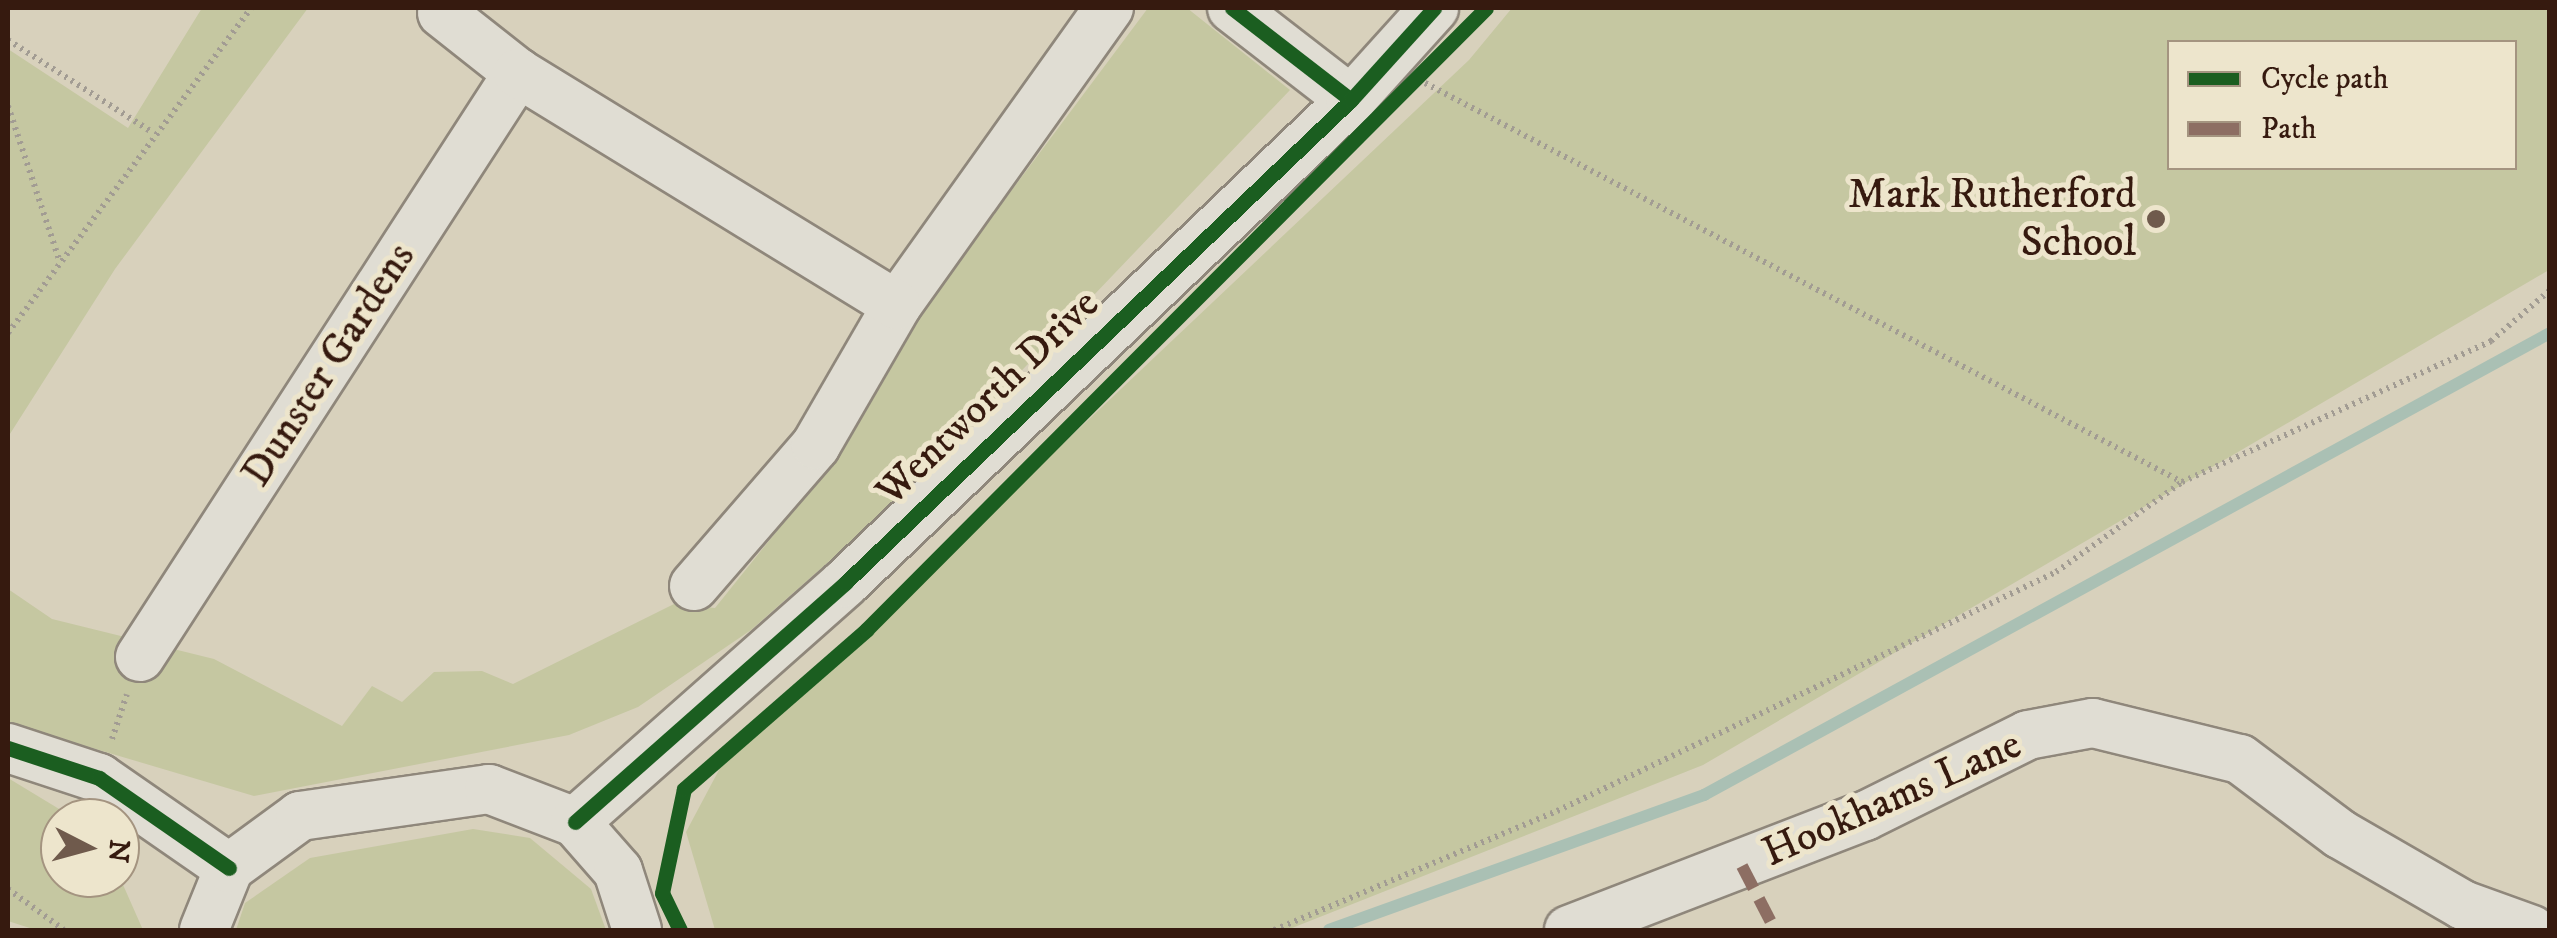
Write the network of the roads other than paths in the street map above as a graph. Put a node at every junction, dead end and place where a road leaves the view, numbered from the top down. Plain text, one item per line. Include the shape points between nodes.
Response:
1 (1109, 8) edge
2 (1232, 8) edge
3 (1434, 8) edge
4 (442, 14) dead end
5 (518, 73) junction
6 (1351, 100) junction
7 (897, 305) junction
8 (694, 586) dead end
9 (140, 657) road end
10 (8, 748) edge
11 (575, 822) junction
12 (230, 868) junction
13 (204, 930) edge
14 (636, 930) edge
15 (1569, 930) edge
16 (2532, 930) edge

1 - 7 street, Wentworth Drive
2 - 6 street
3 - 6 street, Wentworth Drive
4 - 5 street
5 - 7 street
5 - 9 street, Dunster Gardens
6 - 11 street, Wentworth Drive via 845,583
7 - 8 street, Wentworth Drive via 816,445
10 - 12 street via 98,778
11 - 12 street via 489,789 415,793 300,816
11 - 14 street via 618,871
12 - 13 street
15 - 16 street, Hookhams Lane via 1865,816 2028,735 2094,723 2240,759 2340,834 2463,905

